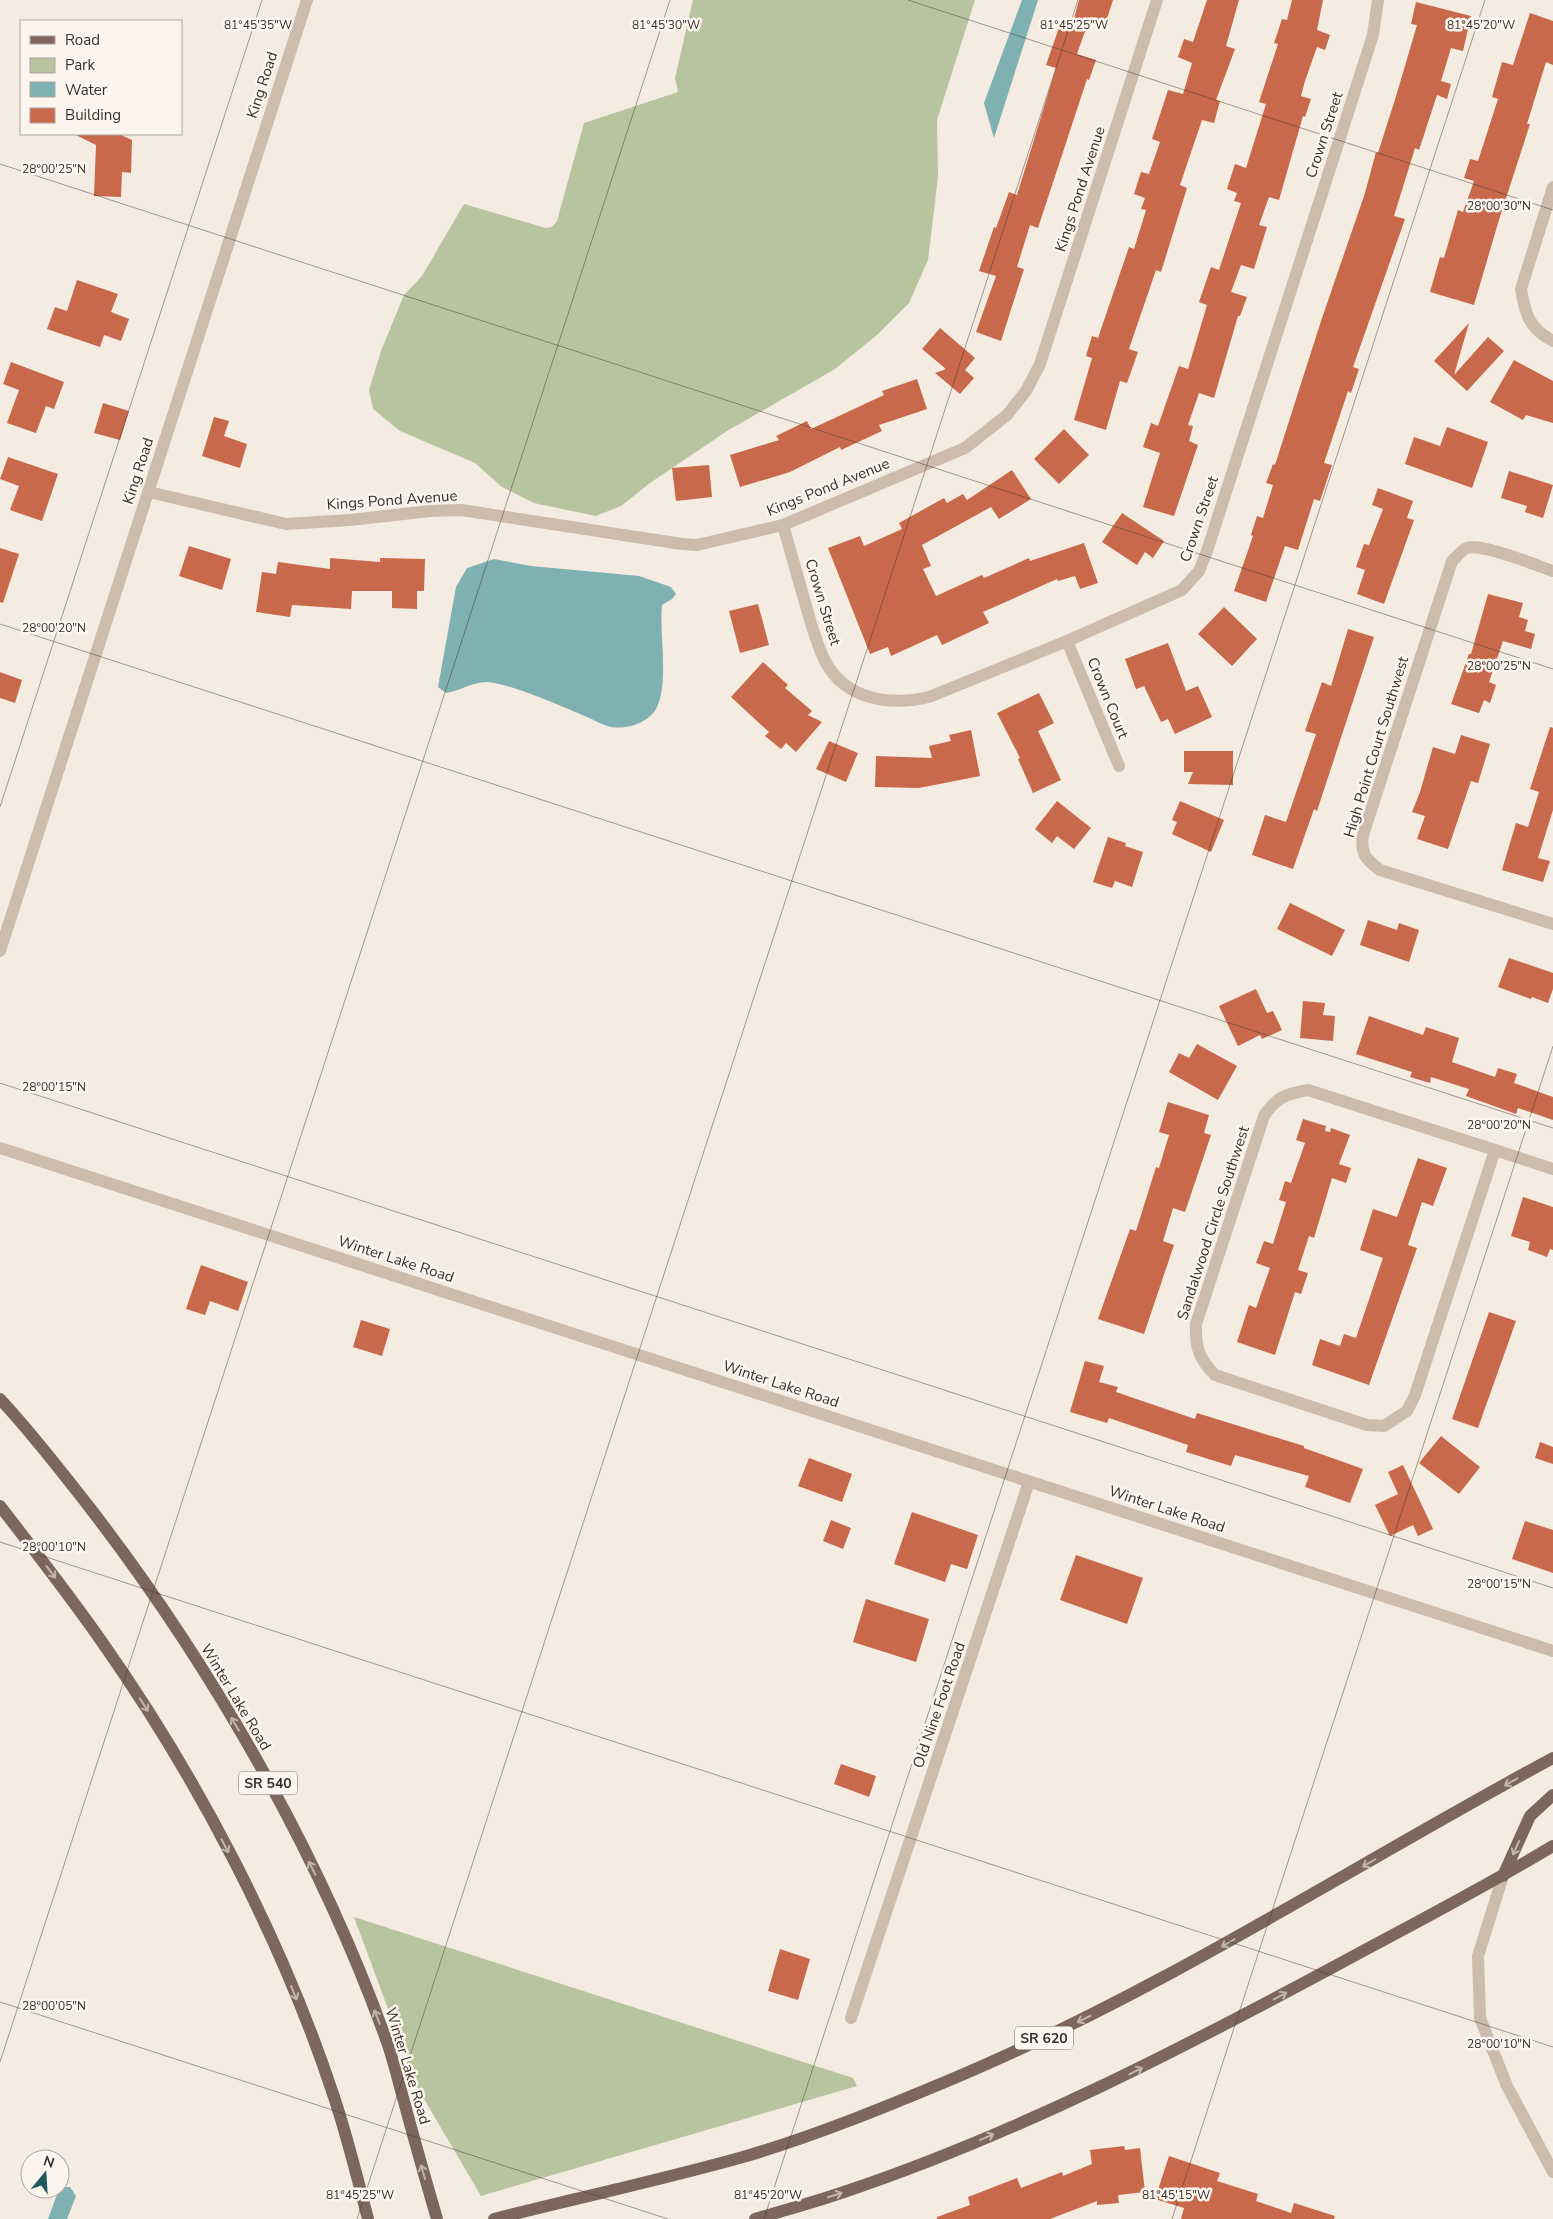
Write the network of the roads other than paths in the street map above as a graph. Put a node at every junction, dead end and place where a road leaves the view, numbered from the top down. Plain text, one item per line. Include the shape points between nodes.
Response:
1 (307, 0) edge
2 (1157, 0) edge
3 (1378, 0) edge
4 (1553, 186) edge
5 (1553, 341) edge
6 (149, 492) junction
7 (783, 525) junction
8 (1553, 571) edge
9 (1068, 641) junction
10 (1119, 766) dead end
11 (1553, 924) edge
12 (0, 951) edge
13 (0, 1148) edge
14 (1495, 1150) junction
15 (1553, 1169) edge
16 (0, 1399) edge
17 (1029, 1482) junction
18 (0, 1506) edge
19 (1553, 1651) edge
20 (1553, 1758) edge
21 (1553, 1795) edge
22 (1553, 1846) edge
23 (1503, 1876) junction
24 (851, 2018) dead end
25 (1553, 2172) edge
26 (368, 2219) edge
27 (437, 2219) edge
28 (494, 2219) edge
29 (755, 2219) edge

1 - 6 street, King Road
2 - 7 street, Kings Pond Avenue via 1040,364 1026,391 1007,415 965,448
3 - 9 street, Crown Street via 1373,35 1199,571 1182,590
4 - 5 street via 1521,289 1529,320 1540,334
6 - 7 street, Kings Pond Avenue via 286,524 461,510 682,544 697,544
6 - 12 street, King Road
7 - 9 street, Crown Street via 825,662 851,689 864,696 893,702 928,697
8 - 11 street, High Point Court Southwest via 1469,547 1452,561 1361,846 1368,861 1380,870
9 - 10 street, Crown Court
13 - 17 street, Winter Lake Road
14 - 14 street, Sandalwood Circle Southwest via 1308,1090 1291,1093 1272,1103 1264,1116 1196,1324 1195,1341 1204,1364 1215,1375 1367,1425 1384,1426 1407,1411
14 - 15 street, Sandalwood Circle Southwest
27 -> 16 main road, Winter Lake Road / SR 540 via 387,2043 326,1899 286,1816 204,1671 158,1602 64,1476
17 - 19 street, Winter Lake Road
17 - 24 street, Old Nine Foot Road
18 -> 26 main road via 72,1600 138,1696 233,1861 311,2034 333,2094
20 -> 28 main road, SR 620 via 1206,1955 1071,2026 958,2077 744,2156
21 -> 23 main road via 1530,1816
22 - 23 main road
23 - 25 street via 1478,1956 1480,2018 1507,2086
29 -> 23 main road via 844,2192 941,2156 1129,2074

